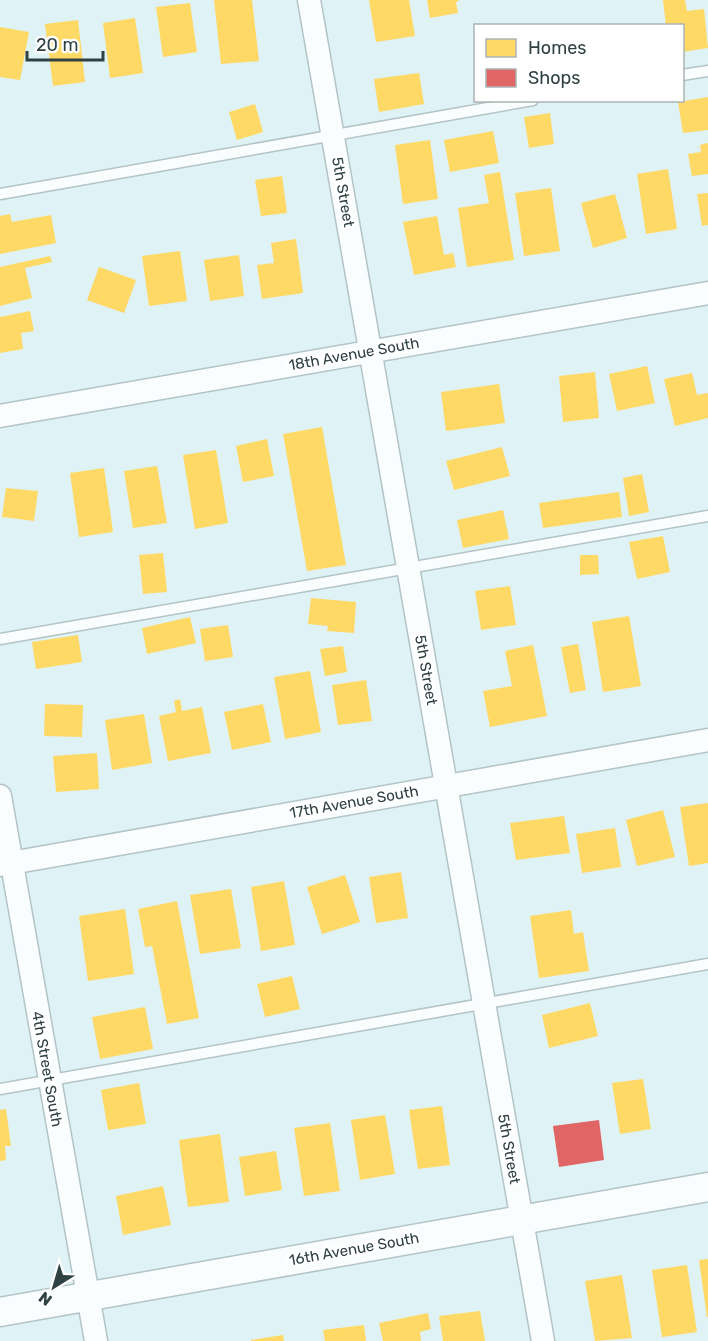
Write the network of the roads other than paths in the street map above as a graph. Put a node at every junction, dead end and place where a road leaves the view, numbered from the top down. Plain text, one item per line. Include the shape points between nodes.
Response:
1 (309, 0) edge
2 (708, 71) edge
3 (684, 75) edge
4 (522, 102) edge
5 (333, 135) junction
6 (0, 194) edge
7 (708, 293) edge
8 (371, 351) junction
9 (0, 416) edge
10 (708, 516) edge
11 (409, 569) junction
12 (0, 639) edge
13 (708, 740) edge
14 (446, 786) junction
15 (0, 796) edge
16 (6, 864) edge
17 (708, 964) edge
18 (484, 1005) junction
19 (50, 1081) junction
20 (0, 1089) edge
21 (708, 1187) edge
22 (522, 1220) junction
23 (88, 1296) junction
24 (0, 1312) edge
25 (96, 1341) edge
26 (543, 1341) edge

1 - 5 street, 5th Street
2 - 3 lane
4 - 5 lane
5 - 6 lane
5 - 8 street, 5th Street
7 - 8 street, 18th Avenue South
8 - 9 street, 18th Avenue South
8 - 11 street, 5th Street
10 - 11 lane
11 - 12 lane
11 - 14 street, 5th Street
13 - 14 street, 17th Avenue South
14 - 16 street, 17th Avenue South
14 - 18 street, 5th Street
15 - 16 street, 4th Street South
16 - 19 street, 4th Street South
17 - 18 lane
18 - 19 lane
18 - 22 street, 5th Street
19 - 20 lane
19 - 23 street, 4th Street South
21 - 22 street, 16th Avenue South
22 - 23 street, 16th Avenue South
22 - 26 street, 5th Street
23 - 24 street, 16th Avenue South
23 - 25 street, 4th Street South

